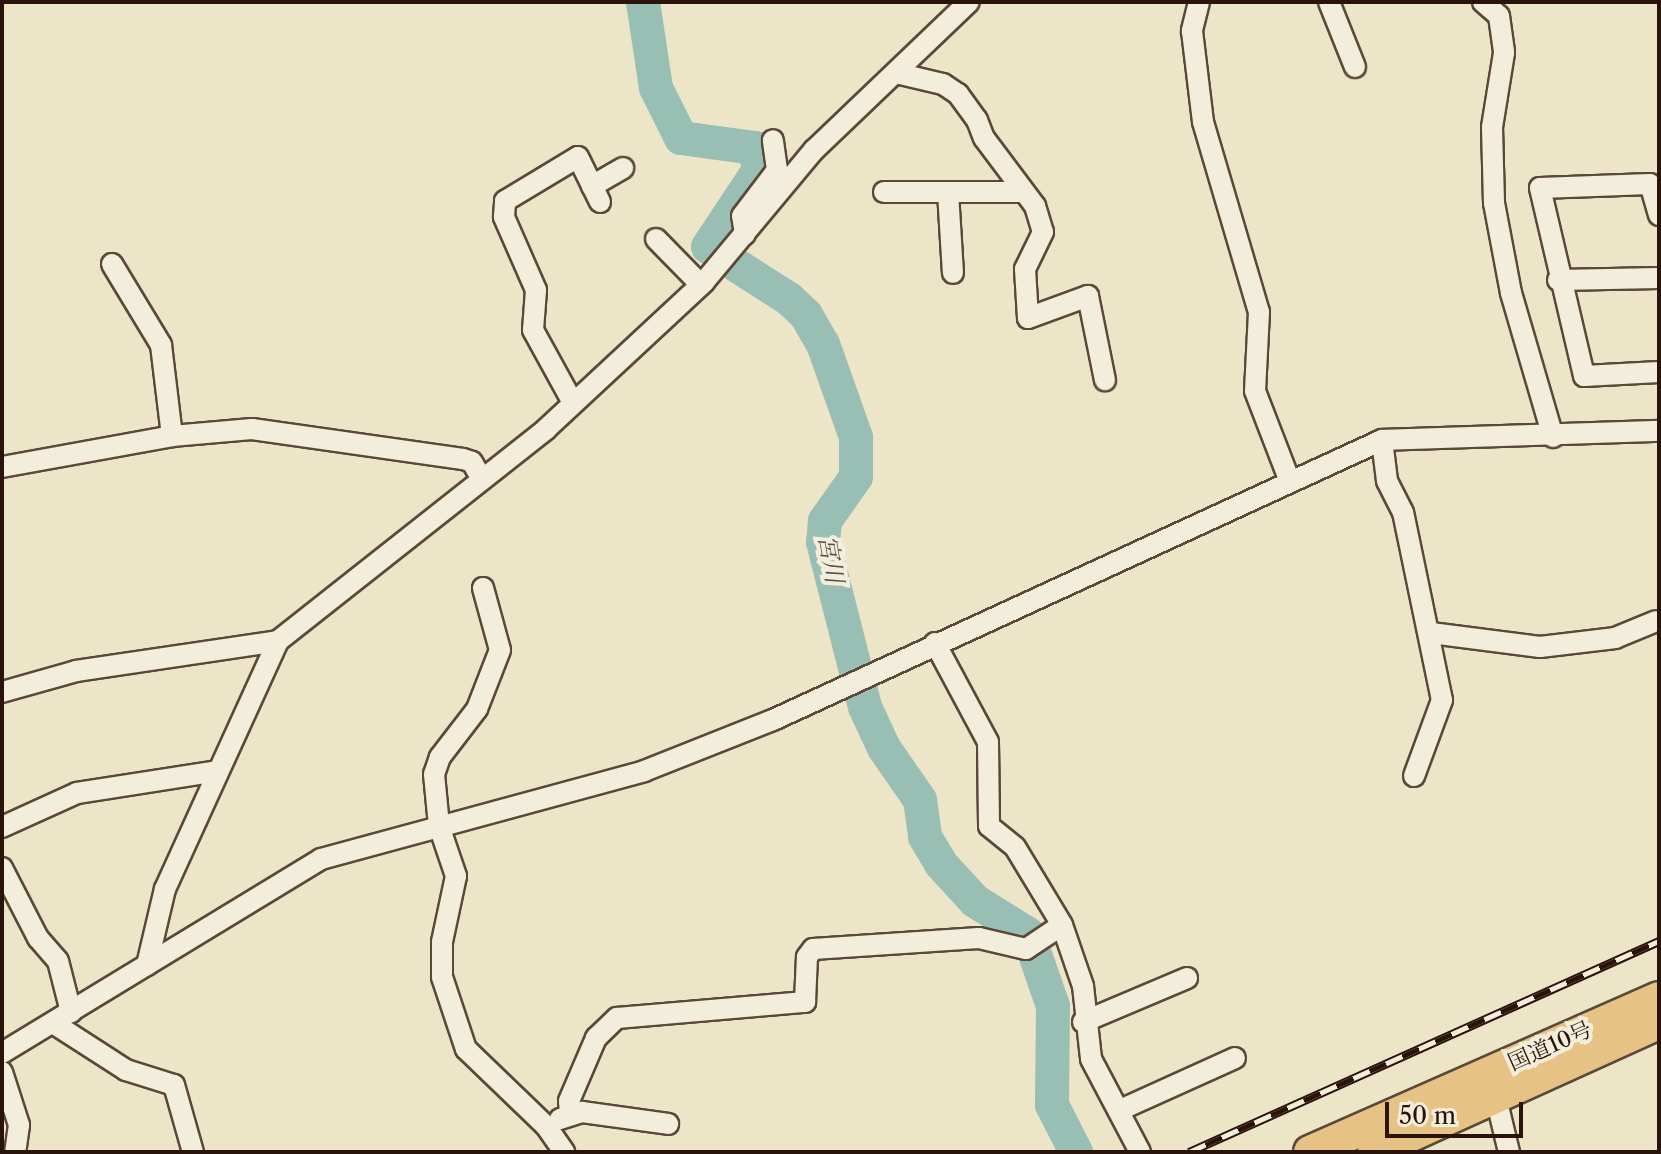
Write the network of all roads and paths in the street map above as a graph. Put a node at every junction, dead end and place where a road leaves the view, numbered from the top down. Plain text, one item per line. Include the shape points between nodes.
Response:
1 (969, 2) edge
2 (1199, 2) edge
3 (1329, 2) edge
4 (1483, 2) edge
5 (1355, 67) dead end
6 (896, 73) junction
7 (773, 140) dead end
8 (623, 168) dead end
9 (884, 192) dead end
10 (948, 192) junction
11 (1024, 192) junction
12 (1659, 215) edge
13 (656, 239) dead end
14 (740, 241) junction
15 (112, 264) dead end
16 (953, 273) dead end
17 (1659, 278) edge
18 (1558, 280) junction
19 (703, 284) junction
20 (1659, 372) edge
21 (1105, 380) dead end
22 (572, 401) junction
23 (1659, 431) edge
24 (172, 436) junction
25 (1553, 437) junction
26 (1382, 440) junction
27 (2, 467) edge
28 (482, 479) junction
29 (1289, 479) junction
30 (483, 588) dead end
31 (1656, 621) dead end
32 (1431, 633) junction
33 (278, 641) junction
34 (935, 643) junction
35 (2, 692) edge
36 (217, 771) junction
37 (1414, 776) dead end
38 (439, 826) junction
39 (2, 827) edge
40 (2, 868) edge
41 (1062, 925) junction
42 (147, 965) junction
43 (1187, 978) dead end
44 (1659, 998) edge
45 (71, 1012) junction
46 (1083, 1022) junction
47 (53, 1023) junction
48 (1659, 1023) edge
49 (2, 1053) edge
50 (1235, 1058) dead end
51 (2, 1072) edge
52 (1496, 1098) junction
53 (1120, 1110) junction
54 (570, 1114) junction
55 (668, 1124) dead end
56 (546, 1126) junction
57 (15, 1152) edge
58 (193, 1152) edge
59 (564, 1152) edge
60 (1140, 1152) edge
61 (1310, 1152) edge
62 (1374, 1152) edge
63 (1509, 1152) edge

1 - 6 street
2 - 29 street via 1192,31 1203,122 1259,312 1255,391
3 - 5 street
4 - 25 street via 1499,16 1504,53 1492,127 1494,203 1511,293
6 - 11 street via 943,84 958,94
6 - 14 street via 814,150
7 - 14 street via 777,170 742,216
8 - 22 street via 596,194 578,157 505,201 504,217 536,290 533,330
9 - 10 street
10 - 11 street
10 - 16 street
11 - 21 street via 1043,232 1025,269 1028,318 1088,296
12 - 18 street via 1650,184 1540,188
13 - 19 street
14 - 19 street
15 - 24 street via 161,345
17 - 18 street
18 - 20 street via 1584,376
19 - 22 street
22 - 28 street
23 - 25 street
24 - 27 street
24 - 28 street via 252,429 463,459 472,462
25 - 26 street
26 - 29 street
26 - 32 street via 1387,481 1403,512
28 - 33 street
29 - 34 street
30 - 38 street via 500,650 470,723 440,757 434,798
31 - 32 street via 1615,638 1540,647
32 - 37 street via 1442,700
33 - 35 street via 76,671
33 - 36 street
34 - 38 street via 773,720 644,771
34 - 41 street via 988,742 989,826 1015,847
36 - 39 street via 77,793
36 - 42 street via 165,889
38 - 42 street via 321,859
38 - 56 street via 456,876 441,962 458,1034 466,1049
40 - 45 street via 38,938 58,961
41 - 46 street via 1080,971
41 - 54 street via 1026,949 979,938 813,949 807,957 805,1002 617,1018 596,1038 569,1101
42 - 45 street
43 - 46 street
44 - 61 highway, 国道10号
45 - 47 street
46 - 53 street via 1091,1059
47 - 49 street
47 - 58 street via 126,1070 174,1085
48 - 52 highway, 国道10号
50 - 53 street
51 - 57 street via 19,1125
52 - 62 highway, 国道10号
52 - 63 street
53 - 60 street
54 - 55 street
54 - 56 street
56 - 59 street

